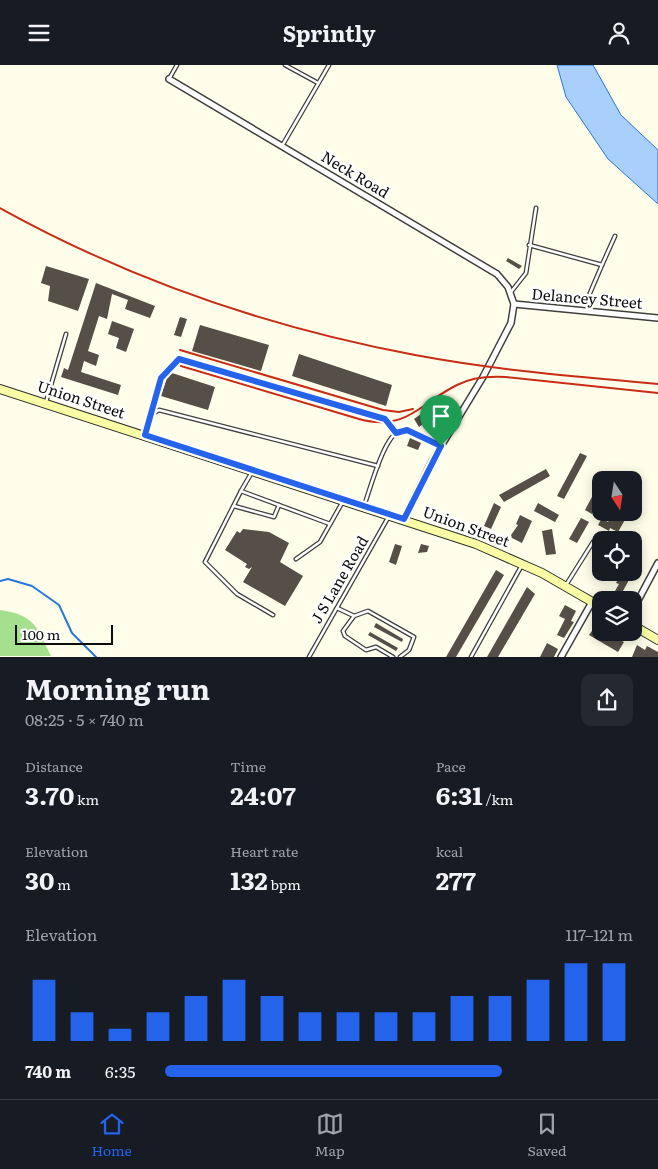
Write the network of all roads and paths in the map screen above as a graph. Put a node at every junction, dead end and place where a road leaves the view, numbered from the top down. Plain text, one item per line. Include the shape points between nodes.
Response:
1 (177, 65) edge
2 (285, 65) edge
3 (329, 65) edge
4 (169, 79) joint
5 (318, 83) junction
6 (282, 147) junction
7 (536, 208) dead end
8 (614, 236) dead end
9 (529, 245) junction
10 (602, 265) junction
11 (510, 293) junction
12 (590, 293) dead end
13 (514, 304) junction
14 (658, 318) edge
15 (66, 334) dead end
16 (0, 389) edge
17 (45, 403) junction
18 (151, 415) junction
19 (396, 433) junction
20 (145, 435) junction
21 (441, 446) junction
22 (378, 466) junction
23 (253, 470) junction
24 (242, 491) junction
25 (343, 499) junction
26 (279, 505) junction
27 (234, 506) junction
28 (364, 507) junction
29 (390, 515) junction
30 (404, 519) junction
31 (330, 524) junction
32 (592, 544) edge
33 (296, 559) dead end
34 (658, 563) edge
35 (522, 564) junction
36 (566, 586) junction
37 (642, 593) edge
38 (592, 602) joint
39 (337, 609) junction
40 (273, 615) dead end
41 (354, 616) junction
42 (642, 631) edge
43 (658, 640) edge
44 (309, 657) edge
45 (393, 657) edge
46 (400, 657) edge
47 (471, 657) edge
48 (560, 657) edge

1 - 4 lane
2 - 5 lane
3 - 5 lane
4 - 6 street, Neck Road
5 - 6 lane
6 - 11 street, Neck Road via 497,274
7 - 9 lane
8 - 10 lane
9 - 10 lane
9 - 11 lane via 526,273
10 - 12 lane
11 - 13 street, Neck Road
13 - 14 street, Delancey Street
13 - 21 street via 511,323 503,341
15 - 17 lane
16 - 17 main road, Union Street
17 - 20 main road, Union Street
18 - 19 lane via 161,378 179,359 385,419
18 - 20 lane
18 - 22 lane via 159,410
19 - 21 lane via 407,430
19 - 22 lane
20 - 23 main road, Union Street
21 - 30 street
22 - 28 lane
23 - 24 lane
23 - 25 main road, Union Street
24 - 26 lane
24 - 27 lane
25 - 28 main road, Union Street
25 - 31 lane
26 - 27 lane via 274,517
26 - 31 lane
27 - 40 lane via 205,562 237,594
28 - 29 main road, Union Street
29 - 30 main road, Union Street
29 - 39 lane, J S Lane Road
30 - 35 main road, Union Street via 476,543
31 - 33 lane via 320,542
32 - 36 lane
34 - 37 street
35 - 36 main road, Union Street
35 - 47 lane
36 - 38 main road, Union Street
38 - 48 street
39 - 41 lane
39 - 44 lane, J S Lane Road
41 - 45 lane via 343,631 345,636 366,650 376,647
41 - 46 lane via 364,611 374,613 414,637 409,650
42 - 43 main road

